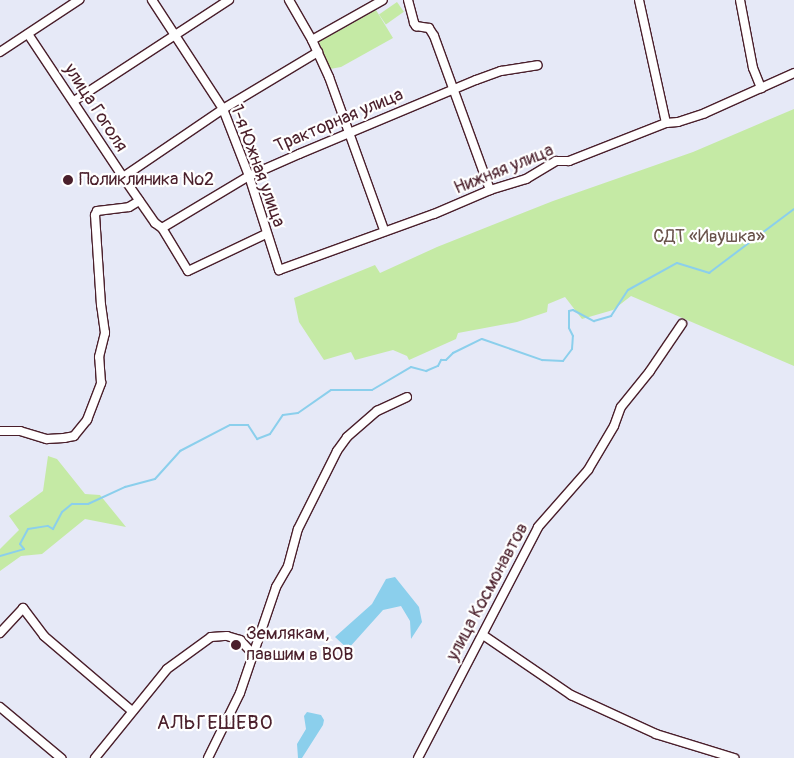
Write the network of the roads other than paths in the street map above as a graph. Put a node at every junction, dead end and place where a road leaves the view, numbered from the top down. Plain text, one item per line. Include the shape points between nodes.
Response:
1 (79, 0) edge
2 (152, 0) edge
3 (229, 0) edge
4 (289, 0) edge
5 (383, 0) edge
6 (408, 0) edge
7 (639, 0) edge
8 (740, 0) edge
9 (28, 34) junction
10 (175, 35) junction
11 (312, 40) junction
12 (0, 52) edge
13 (318, 52) junction
14 (538, 65) dead end
15 (794, 73) edge
16 (761, 88) junction
17 (453, 90) junction
18 (74, 101) junction
19 (223, 109) junction
20 (666, 123) junction
21 (349, 132) junction
22 (249, 176) junction
23 (123, 177) junction
24 (490, 190) junction
25 (139, 201) junction
26 (162, 228) junction
27 (384, 230) junction
28 (266, 234) junction
29 (279, 270) joint
30 (682, 324) dead end
31 (407, 397) dead end
32 (0, 431) edge
33 (0, 633) edge
34 (483, 635) junction
35 (253, 654) junction
36 (0, 707) edge
37 (132, 711) junction
38 (61, 758) edge
39 (95, 758) edge
40 (208, 758) edge
41 (418, 758) edge
42 (734, 758) edge

1 - 9 street
2 - 10 street, 1-я Южная улица
3 - 10 street
4 - 11 street
5 - 11 street
6 - 17 street via 416,26 428,28 434,36
7 - 20 street
8 - 16 street via 753,68
9 - 12 street
9 - 18 street, улица Гоголя
10 - 18 street
10 - 19 street, 1-я Южная улица
11 - 13 street
13 - 19 street
13 - 21 street
14 - 17 street, Тракторная улица via 501,71
15 - 16 street, Нижняя улица
16 - 20 street, Нижняя улица via 705,113
17 - 21 street, Тракторная улица
17 - 24 street
18 - 23 street, улица Гоголя
19 - 22 street, 1-я Южная улица
19 - 23 street
20 - 24 street, Нижняя улица via 569,161 556,161 535,176
21 - 22 street, Тракторная улица
21 - 27 street
22 - 26 street, Тракторная улица
22 - 28 street, 1-я Южная улица
23 - 25 street, улица Гоголя
24 - 27 street, Нижняя улица via 434,214
25 - 26 street, улица Гоголя
25 - 32 street via 129,206 97,211 95,215 105,332 99,357 101,383 87,420 70,438 47,439 20,431
26 - 28 street, улица Гоголя via 188,272
27 - 29 street, Нижняя улица
28 - 29 street, 1-я Южная улица
30 - 34 street, улица Космонавтов via 621,407 614,426 588,470 538,527
31 - 35 street via 377,411 347,436 337,451 298,529 288,566 276,587
33 - 37 street via 23,608 44,636
34 - 41 street, улица Космонавтов
34 - 42 street via 571,695 656,734
35 - 37 street via 240,640 227,636 211,637 167,669
35 - 40 street via 240,693
36 - 38 street
37 - 39 street

